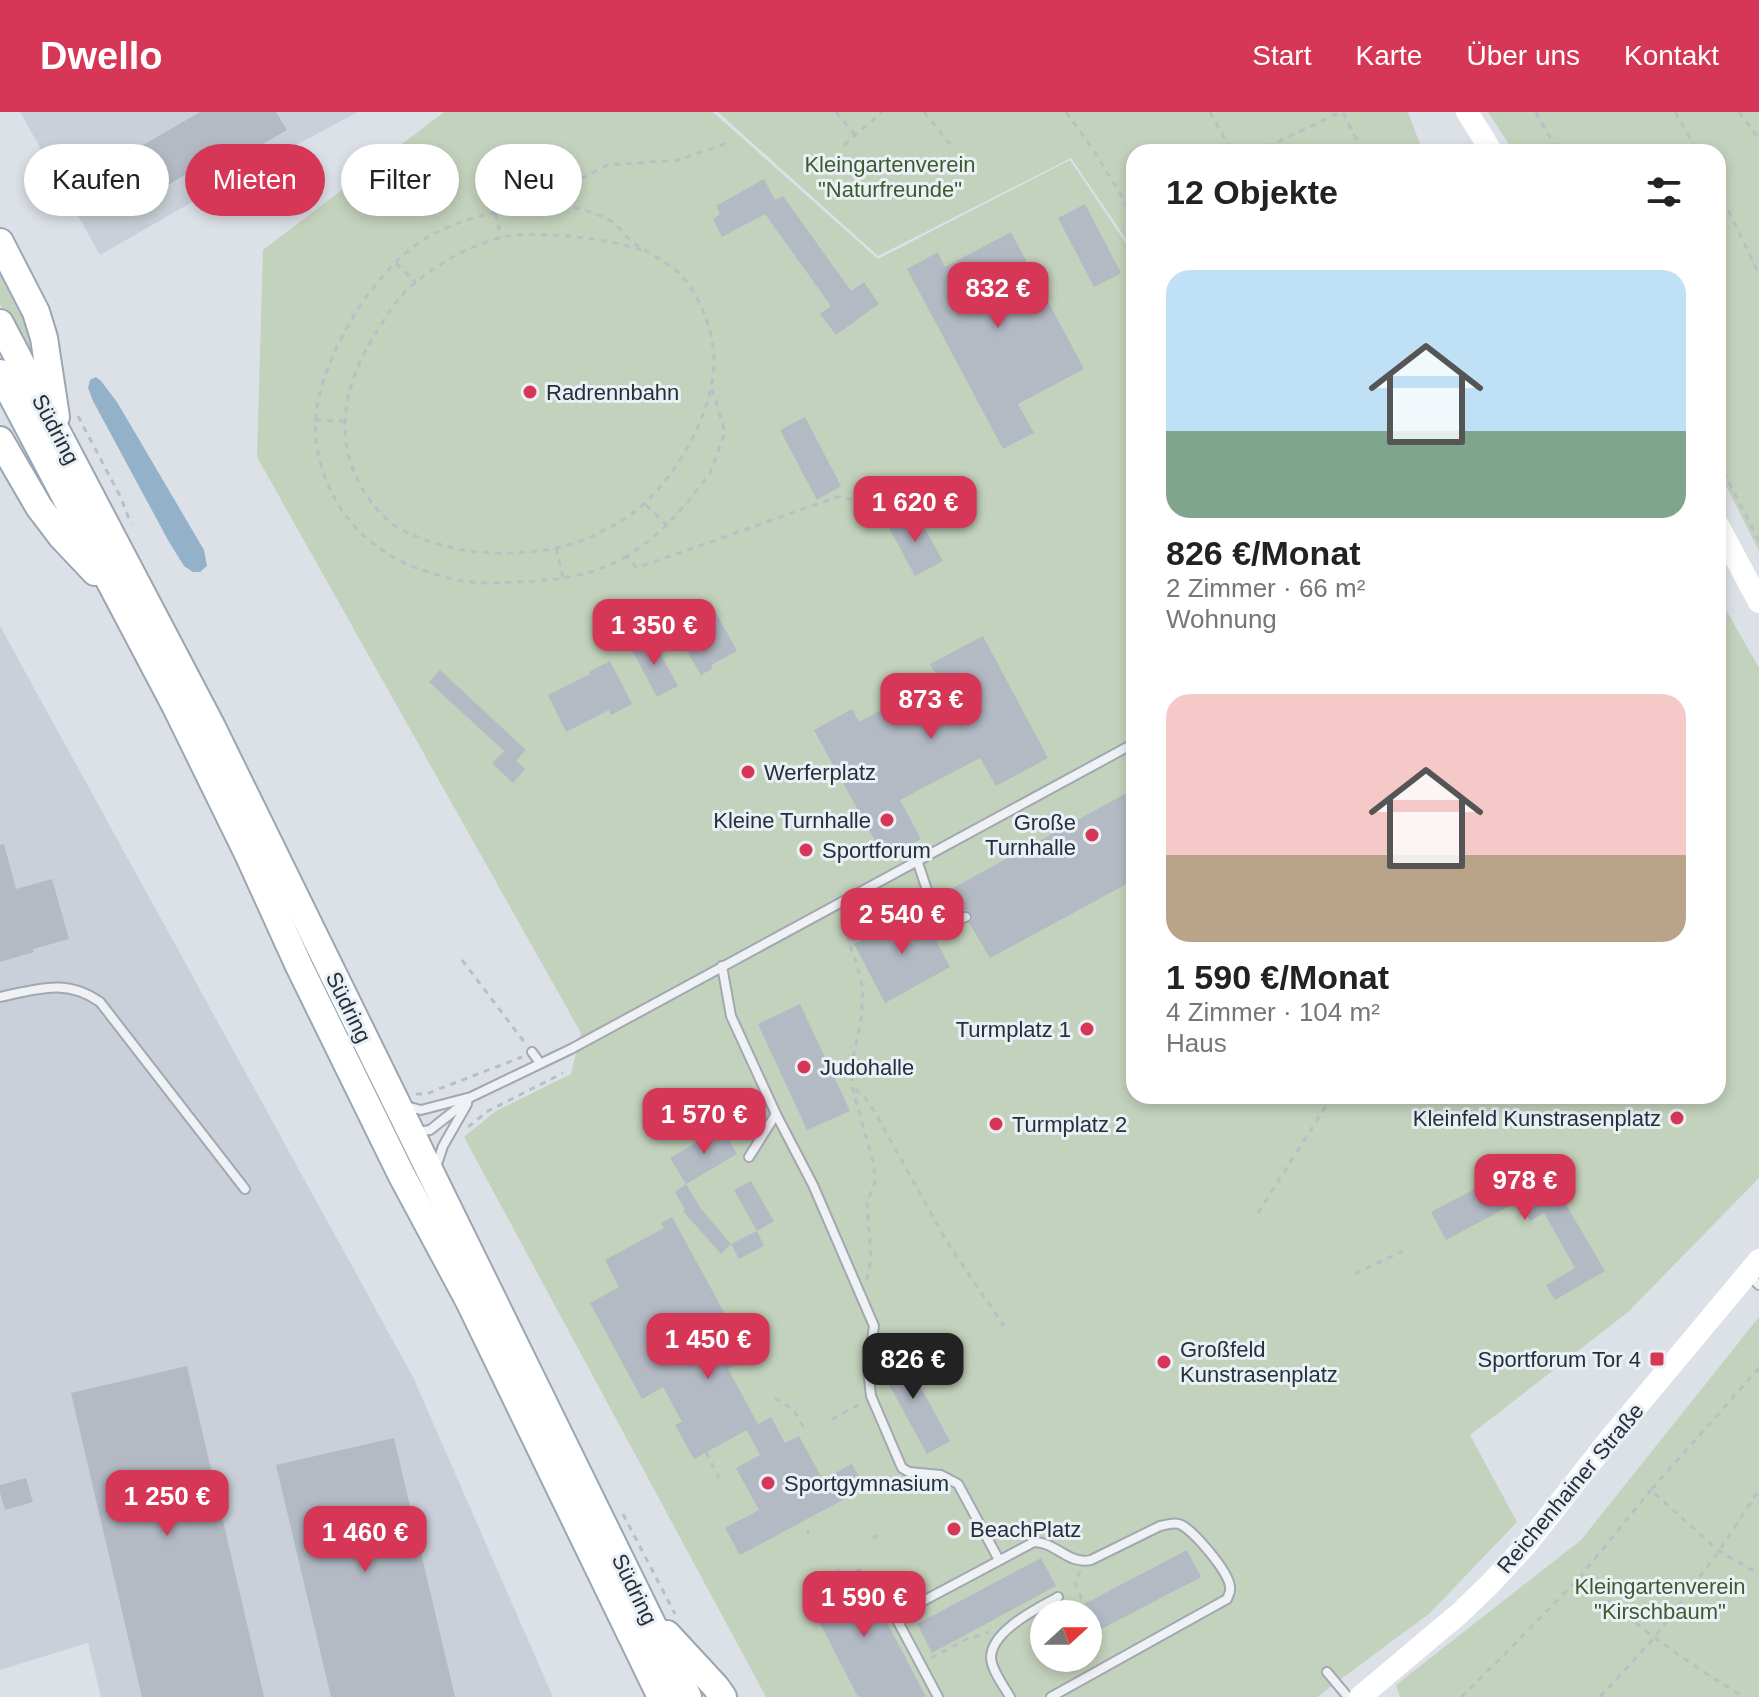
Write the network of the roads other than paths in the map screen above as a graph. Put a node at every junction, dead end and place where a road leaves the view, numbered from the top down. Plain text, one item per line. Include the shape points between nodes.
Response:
1 (1467, 112) edge
2 (1487, 144) edge
3 (0, 242) edge
4 (0, 323) edge
5 (0, 373) edge
6 (58, 432) junction
7 (0, 440) edge
8 (1726, 540) edge
9 (119, 598) junction
10 (1759, 602) edge
11 (1126, 748) edge
12 (917, 860) junction
13 (966, 917) dead end
14 (722, 966) junction
15 (0, 997) edge
16 (532, 1052) road end
17 (540, 1063) junction
18 (471, 1097) junction
19 (404, 1098) junction
20 (776, 1114) junction
21 (394, 1128) junction
22 (749, 1157) dead end
23 (433, 1180) junction
24 (245, 1189) dead end
25 (1755, 1273) edge
26 (999, 1560) junction
27 (1058, 1597) dead end
28 (644, 1607) junction
29 (1327, 1672) dead end
30 (660, 1695) edge
31 (688, 1697) edge
32 (723, 1697) edge
33 (938, 1697) edge
34 (1010, 1697) edge
35 (1051, 1697) edge
36 (1348, 1697) edge
37 (1360, 1697) edge

1 - 2 main road
3 - 6 main road via 44,338
4 - 6 main road, Südring
5 - 9 main road, Südring
6 - 19 main road, Südring
7 - 9 main road via 39,507
8 - 10 main road
9 - 21 main road, Südring via 280,927
11 - 12 lane
12 - 13 lane via 927,890 953,921
12 - 14 lane
14 - 17 lane
14 - 20 lane via 731,1016
15 - 24 lane via 63,987 87,992 100,1002
16 - 17 lane
17 - 18 lane
18 - 19 lane via 421,1110
18 - 21 lane via 430,1130
18 - 23 lane via 443,1146
19 - 21 main road, Südring
20 - 22 lane
20 - 26 lane via 874,1326 868,1369 871,1396 902,1468 958,1484
21 - 23 main road, Südring
21 - 30 main road, Südring via 469,1301
23 - 28 main road, Südring
25 - 37 main road, Reichenhainer Straße via 1490,1584
26 - 33 lane via 895,1616
26 - 35 lane via 1042,1542 1083,1562 1160,1526 1179,1524 1195,1535 1231,1588 1227,1599
27 - 34 lane via 1008,1627 992,1651 993,1665
28 - 31 main road, Südring
28 - 32 main road
29 - 36 lane

